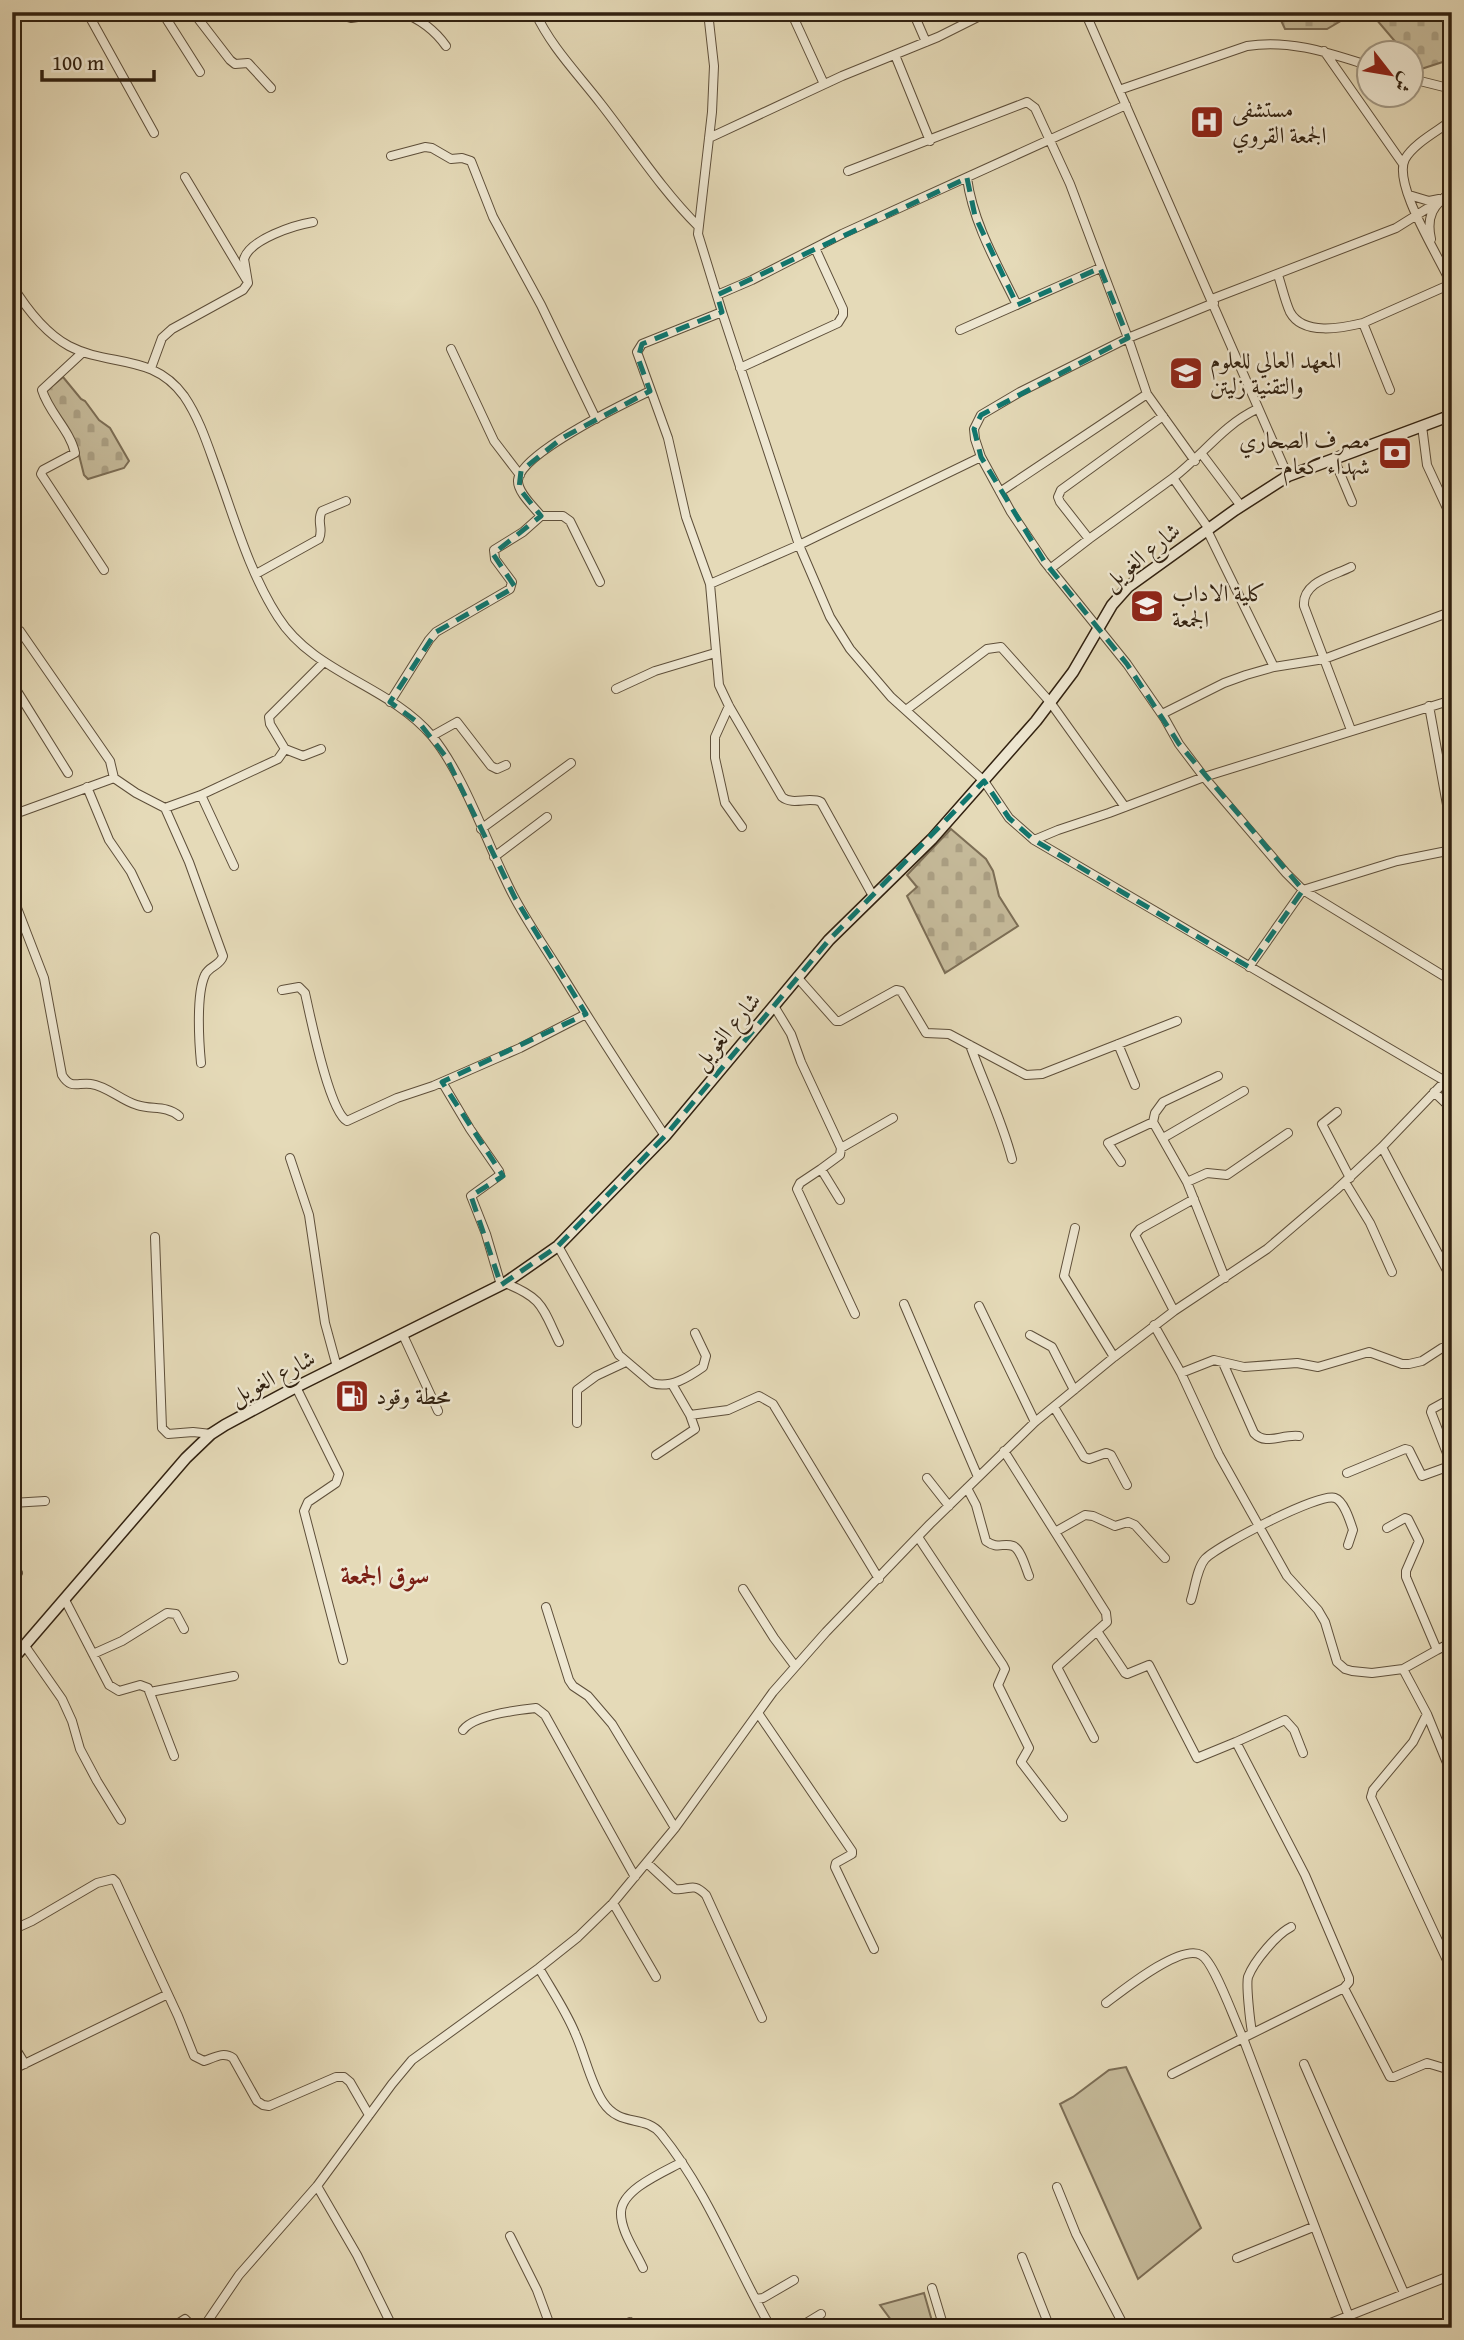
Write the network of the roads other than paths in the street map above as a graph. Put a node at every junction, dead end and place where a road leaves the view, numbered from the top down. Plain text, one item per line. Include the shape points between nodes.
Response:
1 (86, 12) edge
2 (162, 12) edge
3 (192, 12) edge
4 (330, 12) edge
5 (391, 12) edge
6 (401, 12) edge
7 (535, 12) edge
8 (708, 12) edge
9 (791, 12) edge
10 (913, 12) edge
11 (988, 12) edge
12 (1085, 12) edge
13 (926, 42) junction
14 (446, 46) dead end
15 (1324, 51) junction
16 (895, 55) junction
17 (1356, 61) edge
18 (200, 72) dead end
19 (1426, 82) edge
20 (824, 84) junction
21 (271, 88) dead end
22 (1452, 89) edge
23 (1119, 90) junction
24 (1126, 105) junction
25 (1452, 120) edge
26 (154, 134) dead end
27 (709, 138) junction
28 (1050, 140) junction
29 (930, 141) junction
30 (391, 156) dead end
31 (1404, 164) junction
32 (848, 172) dead end
33 (185, 177) dead end
34 (967, 178) junction
35 (1452, 192) edge
36 (1409, 195) junction
37 (1438, 201) junction
38 (1416, 216) junction
39 (313, 222) dead end
40 (698, 226) junction
41 (1432, 247) junction
42 (815, 248) junction
43 (1100, 268) junction
44 (1278, 275) junction
45 (248, 283) junction
46 (12, 285) edge
47 (1451, 285) edge
48 (716, 295) junction
49 (1213, 301) junction
50 (1017, 305) junction
51 (722, 312) junction
52 (1363, 323) junction
53 (960, 330) dead end
54 (1128, 338) junction
55 (451, 349) dead end
56 (83, 352) junction
57 (151, 368) junction
58 (740, 368) junction
59 (1390, 390) dead end
60 (650, 391) junction
61 (1147, 394) junction
62 (1257, 409) junction
63 (1452, 415) edge
64 (1163, 416) junction
65 (596, 419) junction
66 (1422, 426) junction
67 (1201, 453) junction
68 (981, 457) junction
69 (1334, 459) junction
70 (1195, 461) junction
71 (520, 475) junction
72 (1288, 476) junction
73 (1172, 478) junction
74 (1000, 492) junction
75 (346, 501) dead end
76 (1352, 502) dead end
77 (1241, 506) junction
78 (541, 516) junction
79 (1452, 519) edge
80 (1208, 530) junction
81 (1088, 539) junction
82 (799, 545) junction
83 (1351, 567) dead end
84 (1050, 569) junction
85 (104, 570) dead end
86 (256, 574) junction
87 (600, 582) dead end
88 (710, 584) junction
89 (1451, 613) edge
90 (12, 626) edge
91 (1098, 627) junction
92 (715, 653) junction
93 (1324, 659) junction
94 (324, 662) junction
95 (1274, 667) junction
96 (12, 683) edge
97 (616, 689) dead end
98 (1452, 700) edge
99 (390, 702) junction
100 (1051, 702) junction
101 (729, 706) junction
102 (1429, 706) junction
103 (906, 710) junction
104 (1162, 714) junction
105 (1351, 730) junction
106 (432, 736) junction
107 (321, 748) dead end
108 (285, 749) junction
109 (570, 763) dead end
110 (506, 765) dead end
111 (68, 773) dead end
112 (1204, 776) junction
113 (114, 778) junction
114 (984, 781) junction
115 (1448, 781) edge
116 (87, 787) junction
117 (201, 795) junction
118 (1125, 807) junction
119 (165, 808) junction
120 (12, 815) edge
121 (547, 817) dead end
122 (742, 827) dead end
123 (481, 829) junction
124 (1452, 832) edge
125 (1034, 840) junction
126 (1452, 850) edge
127 (494, 857) junction
128 (234, 866) dead end
129 (1303, 890) junction
130 (12, 895) edge
131 (873, 896) junction
132 (148, 908) dead end
133 (1249, 967) junction
134 (797, 977) junction
135 (1452, 981) edge
136 (282, 990) dead end
137 (774, 1006) junction
138 (586, 1014) junction
139 (1177, 1021) dead end
140 (1118, 1044) junction
141 (970, 1045) junction
142 (201, 1063) dead end
143 (1452, 1074) edge
144 (1218, 1076) dead end
145 (442, 1082) junction
146 (1445, 1082) junction
147 (1135, 1085) dead end
148 (1244, 1091) dead end
149 (1434, 1092) junction
150 (1452, 1109) edge
151 (1337, 1112) dead end
152 (179, 1116) dead end
153 (893, 1118) dead end
154 (1153, 1122) junction
155 (1288, 1133) dead end
156 (665, 1136) junction
157 (1163, 1138) junction
158 (841, 1147) junction
159 (1382, 1147) junction
160 (290, 1158) dead end
161 (1012, 1159) dead end
162 (1121, 1163) dead end
163 (821, 1168) junction
164 (1348, 1180) junction
165 (1187, 1182) junction
166 (1194, 1199) junction
167 (840, 1200) dead end
168 (1075, 1228) dead end
169 (155, 1237) dead end
170 (558, 1246) junction
171 (1392, 1272) dead end
172 (1225, 1278) junction
173 (1452, 1280) edge
174 (503, 1284) junction
175 (904, 1304) dead end
176 (979, 1306) dead end
177 (1174, 1311) junction
178 (855, 1314) dead end
179 (1154, 1325) junction
180 (695, 1333) dead end
181 (403, 1335) junction
182 (1030, 1335) dead end
183 (559, 1342) dead end
184 (1442, 1348) dead end
185 (1114, 1357) junction
186 (626, 1362) junction
187 (1223, 1363) junction
188 (337, 1367) junction
189 (1181, 1373) junction
190 (672, 1384) junction
191 (296, 1387) junction
192 (1074, 1390) junction
193 (1452, 1398) edge
194 (1054, 1407) junction
195 (439, 1411) dead end
196 (690, 1415) junction
197 (1035, 1422) junction
198 (577, 1423) dead end
199 (211, 1434) junction
200 (1299, 1436) dead end
201 (1004, 1451) junction
202 (656, 1455) dead end
203 (1347, 1473) dead end
204 (978, 1477) junction
205 (927, 1478) dead end
206 (1127, 1485) dead end
207 (967, 1489) junction
208 (45, 1501) dead end
209 (12, 1503) edge
210 (948, 1506) junction
211 (1259, 1526) junction
212 (1387, 1528) dead end
213 (1055, 1532) junction
214 (918, 1537) junction
215 (1348, 1545) dead end
216 (1164, 1558) dead end
217 (1029, 1576) dead end
218 (879, 1579) junction
219 (743, 1588) dead end
220 (65, 1600) junction
221 (1191, 1600) dead end
222 (546, 1607) dead end
223 (184, 1629) dead end
224 (1097, 1631) junction
225 (1452, 1642) edge
226 (25, 1646) junction
227 (1437, 1650) junction
228 (93, 1654) junction
229 (12, 1660) edge
230 (343, 1660) dead end
231 (795, 1666) junction
232 (1403, 1668) junction
233 (234, 1676) dead end
234 (150, 1692) junction
235 (758, 1713) junction
236 (1427, 1714) junction
237 (463, 1730) dead end
238 (1094, 1738) dead end
239 (1236, 1742) junction
240 (1303, 1754) dead end
241 (174, 1756) dead end
242 (1452, 1775) edge
243 (1063, 1817) dead end
244 (121, 1820) dead end
245 (675, 1828) junction
246 (647, 1863) junction
247 (635, 1877) junction
248 (613, 1903) junction
249 (1292, 1927) dead end
250 (12, 1930) edge
251 (874, 1949) dead end
252 (539, 1968) junction
253 (1452, 1971) edge
254 (656, 1977) dead end
255 (1344, 1988) junction
256 (166, 1994) junction
257 (1106, 2003) dead end
258 (762, 2018) dead end
259 (1251, 2032) junction
260 (1243, 2038) junction
261 (12, 2043) edge
262 (24, 2064) junction
263 (1304, 2064) dead end
264 (1447, 2069) dead end
265 (12, 2070) edge
266 (1172, 2074) dead end
267 (369, 2115) junction
268 (682, 2162) junction
269 (317, 2186) junction
270 (1057, 2187) dead end
271 (1313, 2227) junction
272 (510, 2236) dead end
273 (1022, 2257) dead end
274 (1237, 2258) dead end
275 (643, 2268) dead end
276 (1452, 2275) edge
277 (794, 2280) dead end
278 (932, 2288) dead end
279 (1404, 2293) junction
280 (756, 2299) junction
281 (821, 2314) dead end
282 (1348, 2314) junction
283 (171, 2328) edge
284 (194, 2328) edge
285 (203, 2328) edge
286 (393, 2328) edge
287 (551, 2328) edge
288 (771, 2328) edge
289 (798, 2328) edge
290 (944, 2328) edge
291 (1050, 2328) edge
292 (1125, 2328) edge
293 (1318, 2328) edge

1 - 26 street
2 - 18 street
3 - 21 street via 230,60 248,64
4 - 5 street via 351,19
6 - 14 street via 436,32
7 - 40 street via 565,61
8 - 27 street via 714,66
9 - 20 street
10 - 13 street
11 - 13 street
12 - 23 street
13 - 16 street
15 - 17 street
15 - 23 street via 1284,43 1247,46
15 - 31 street
16 - 20 street
16 - 29 street
19 - 22 street
20 - 27 street
23 - 24 street
24 - 28 street
24 - 49 street
25 - 31 street via 1410,152
27 - 40 street
28 - 29 street via 1035,107 1027,102
28 - 34 street
28 - 43 street
29 - 32 street
30 - 65 street via 425,147 451,159 471,161 493,216
31 - 36 street via 1403,180
33 - 45 street
34 - 42 street
34 - 50 street via 975,216
35 - 37 street
36 - 37 street
36 - 38 street
37 - 38 street
37 - 41 street via 1430,214
38 - 41 street
38 - 44 street
39 - 45 street via 277,233 250,250 244,259
40 - 48 street
41 - 47 street
42 - 48 street
42 - 58 street via 843,309 841,319
43 - 50 street
43 - 54 street
44 - 49 street
44 - 52 street via 1298,321 1329,329
45 - 57 street via 237,295 162,338
46 - 56 street via 53,335
47 - 52 street
48 - 51 street
49 - 54 street
49 - 62 street
50 - 53 street
51 - 58 street
51 - 60 street via 639,347 638,358
52 - 59 street
54 - 61 street
54 - 68 street via 981,415 974,429
55 - 71 street via 494,440
56 - 57 street
56 - 85 street via 42,390 75,453 41,474
57 - 86 street via 173,383 195,415
58 - 82 street
60 - 65 street
60 - 88 street
61 - 64 street
61 - 74 street
62 - 67 street via 1242,416
62 - 72 street
63 - 66 street, شارع الغويل
64 - 70 street
64 - 81 street via 1059,493 1060,502
65 - 71 street via 562,438 527,464
66 - 69 street, شارع الغويل
66 - 79 street via 1427,464
67 - 70 street
67 - 77 street
68 - 74 street
68 - 82 street
69 - 72 street, شارع الغويل
69 - 76 street
70 - 73 street
71 - 78 street via 519,488
72 - 77 street, شارع الغويل
73 - 80 street
73 - 81 street
74 - 84 street
75 - 86 street via 322,511 319,539
77 - 80 street, شارع الغويل
78 - 87 street via 563,516 570,521
78 - 99 street via 494,550 495,559 512,582 510,589 436,632
80 - 91 street, شارع الغويل via 1128,587
80 - 95 street
81 - 84 street
82 - 88 street
82 - 103 street via 830,617 850,649
83 - 93 street via 1309,587 1303,599
84 - 91 street
86 - 94 street via 289,633
88 - 92 street
89 - 93 street
90 - 113 street via 20,631 110,761
91 - 100 street, شارع الغويل
91 - 104 street
92 - 97 street
92 - 101 street via 719,685
93 - 95 street
93 - 105 street
94 - 99 street
94 - 108 street via 269,717
95 - 104 street via 1224,683
96 - 111 street
98 - 102 street
99 - 106 street
100 - 103 street via 1001,647 994,647
100 - 114 street, شارع الغويل
100 - 118 street
101 - 122 street via 715,737 715,758 725,803
101 - 131 street via 782,797 790,801 817,799 825,806
102 - 105 street
102 - 115 street
103 - 114 street
104 - 112 street
105 - 112 street
106 - 110 street via 457,722 491,766
106 - 123 street
107 - 108 street via 303,756
108 - 117 street via 270,764
109 - 123 street
112 - 118 street
112 - 129 street
113 - 116 street
113 - 119 street
114 - 125 street via 1009,818
114 - 131 street, شارع الغويل
115 - 124 street
116 - 120 street
116 - 132 street via 109,840
117 - 119 street
117 - 128 street
118 - 125 street
119 - 142 street via 223,956 202,982
121 - 127 street
123 - 127 street
125 - 133 street
126 - 129 street via 1397,861
127 - 138 street
129 - 133 street
129 - 135 street
130 - 152 street via 44,978 65,1080 71,1085 95,1084 132,1104 168,1108
131 - 134 street, شارع الغويل
133 - 146 street
134 - 137 street, شارع الغويل
134 - 141 street via 836,1021 896,990 926,1032 944,1032
136 - 145 street via 299,987 305,993 342,1119
137 - 156 street, شارع الغويل
137 - 158 street
138 - 145 street
138 - 156 street
139 - 140 street
140 - 141 street via 1033,1076
140 - 147 street
141 - 161 street
143 - 146 street
144 - 154 street via 1163,1102
145 - 174 street via 499,1171 496,1180 471,1196
146 - 149 street
148 - 157 street
149 - 150 street
149 - 159 street
151 - 164 street via 1322,1124
153 - 158 street
154 - 157 street
154 - 162 street via 1108,1143
155 - 165 street via 1227,1175 1207,1173
156 - 170 street, شارع الغويل
157 - 165 street
158 - 163 street via 840,1155
159 - 164 street
159 - 173 street
160 - 188 street via 309,1215 325,1322
163 - 167 street
163 - 178 street via 797,1189
164 - 171 street
164 - 172 street
165 - 166 street
166 - 172 street
166 - 177 street via 1135,1236
168 - 185 street via 1063,1276
169 - 199 street via 162,1428 168,1434
170 - 174 street, شارع الغويل
170 - 186 street via 604,1332
172 - 177 street
174 - 181 street, شارع الغويل
174 - 183 street via 538,1301
175 - 204 street
176 - 197 street
177 - 179 street
179 - 185 street
179 - 189 street
180 - 190 street via 706,1362
181 - 188 street, شارع الغويل
181 - 195 street
182 - 192 street via 1052,1347
184 - 187 street via 1409,1364 1369,1352 1318,1367
185 - 192 street
186 - 190 street via 652,1384
186 - 198 street via 577,1390
187 - 189 street via 1214,1360
187 - 200 street via 1259,1438
188 - 191 street, شارع الغويل
189 - 211 street
190 - 196 street
191 - 199 street, شارع الغويل
191 - 230 street via 339,1474 336,1483 308,1502 304,1511
192 - 194 street
193 - 203 street via 1431,1412 1450,1461 1447,1467 1422,1476 1407,1449
194 - 197 street
194 - 206 street via 1084,1457 1111,1455
196 - 202 street via 695,1425 692,1433
196 - 218 street via 728,1410 759,1396 773,1404
197 - 201 street
199 - 220 street, شارع الغويل
201 - 204 street
201 - 213 street
204 - 207 street
205 - 210 street
207 - 210 street
207 - 217 street via 986,1541 996,1547 1015,1547
208 - 209 street
210 - 214 street
211 - 215 street via 1322,1497 1334,1498 1353,1530
211 - 221 street via 1206,1558
211 - 232 street via 1287,1576 1325,1622 1340,1666 1372,1673
212 - 227 street via 1407,1518 1419,1538 1406,1577
213 - 216 street via 1085,1515 1115,1526 1128,1522
213 - 224 street via 1106,1613 1107,1622
214 - 218 street
214 - 243 street via 1003,1665 998,1685 1029,1748 1021,1762
218 - 231 street
219 - 231 street
220 - 226 street, شارع الغويل
220 - 228 street
222 - 245 street via 569,1680 611,1724
223 - 228 street via 176,1614 167,1613
224 - 238 street via 1057,1667
224 - 239 street via 1125,1673 1149,1665 1196,1757
225 - 227 street
226 - 229 street, شارع الغويل
226 - 244 street via 62,1699 80,1749
227 - 232 street
228 - 234 street via 112,1689 144,1686
231 - 235 street
232 - 236 street
233 - 234 street
234 - 241 street
235 - 245 street
235 - 251 street via 852,1851 835,1867
236 - 242 street
236 - 253 street via 1413,1742 1371,1797
237 - 247 street via 477,1720 524,1709 536,1708 545,1715
239 - 240 street via 1285,1720
239 - 255 street via 1318,1902 1350,1979
245 - 246 street
246 - 247 street
246 - 258 street via 675,1889 699,1888 706,1895
247 - 248 street
248 - 252 street
248 - 254 street
249 - 259 street via 1270,1945 1248,1977
250 - 256 street via 97,1883 113,1879
252 - 267 street via 412,2060
252 - 268 street via 574,2031 602,2101 613,2114 658,2130
255 - 259 street
255 - 264 street via 1390,2077 1427,2063
256 - 262 street
256 - 267 street via 194,2056 204,2062 228,2054 263,2105 344,2077
257 - 260 street via 1149,1970 1197,1953 1205,1958
259 - 260 street
260 - 266 street
260 - 271 street
261 - 262 street
262 - 265 street
263 - 279 street
267 - 269 street
268 - 275 street via 634,2189 621,2211
268 - 280 street
269 - 285 street via 239,2275
269 - 286 street
270 - 292 street
271 - 274 street
271 - 282 street
272 - 287 street
273 - 291 street
276 - 279 street
277 - 280 street
278 - 290 street
279 - 282 street
280 - 288 street
281 - 289 street
282 - 293 street
283 - 284 street via 185,2319

